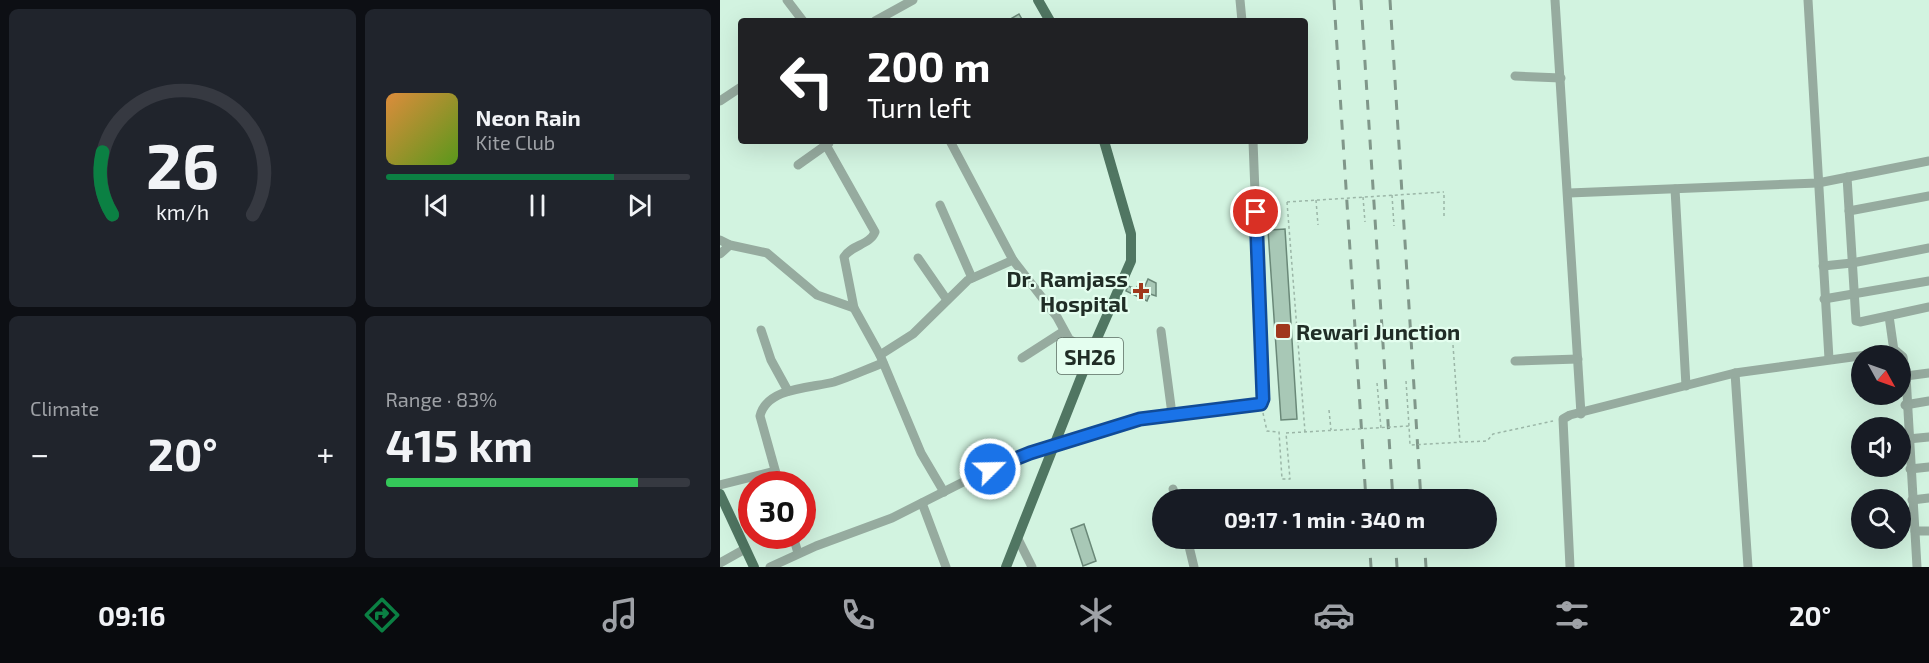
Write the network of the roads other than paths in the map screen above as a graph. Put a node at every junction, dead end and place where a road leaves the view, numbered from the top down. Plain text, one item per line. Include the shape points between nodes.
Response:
1 (787, 0) edge
2 (913, 0) edge
3 (1038, 0) edge
4 (1240, 0) edge
5 (1555, 0) edge
6 (1808, 0) edge
7 (801, 18) edge
8 (880, 18) edge
9 (1048, 18) edge
10 (1242, 18) edge
11 (1515, 75) dead end
12 (1560, 78) junction
13 (738, 89) edge
14 (720, 101) edge
15 (828, 144) edge
16 (830, 144) edge
17 (952, 144) edge
18 (1105, 144) edge
19 (1253, 144) edge
20 (1929, 161) edge
21 (798, 165) dead end
22 (1847, 177) junction
23 (1818, 183) junction
24 (1675, 189) junction
25 (1569, 194) junction
26 (1929, 196) edge
27 (940, 205) dead end
28 (1849, 211) junction
29 (720, 240) edge
30 (730, 245) junction
31 (1929, 248) edge
32 (720, 254) edge
33 (918, 258) dead end
34 (1013, 260) junction
35 (1852, 263) junction
36 (1822, 266) junction
37 (972, 278) junction
38 (1929, 281) edge
39 (1853, 295) junction
40 (1824, 299) junction
41 (947, 300) junction
42 (1929, 307) edge
43 (854, 308) junction
44 (1889, 316) junction
45 (760, 330) dead end
46 (1064, 331) junction
47 (1161, 331) dead end
48 (1893, 345) edge
49 (1091, 352) junction
50 (1851, 356) edge
51 (1022, 358) dead end
52 (1829, 358) junction
53 (881, 359) junction
54 (1578, 359) junction
55 (1515, 361) dead end
56 (1929, 373) edge
57 (1735, 374) junction
58 (1911, 375) edge
59 (1686, 386) junction
60 (788, 391) junction
61 (1929, 401) edge
62 (1911, 404) edge
63 (1905, 405) edge
64 (1172, 414) junction
65 (1581, 414) junction
66 (1906, 417) edge
67 (1929, 437) edge
68 (1911, 440) edge
69 (1056, 445) junction
70 (1929, 467) edge
71 (1911, 468) edge
72 (775, 471) edge
73 (1911, 477) edge
74 (738, 480) edge
75 (720, 485) edge
76 (945, 492) junction
77 (720, 495) edge
78 (1929, 498) edge
79 (1912, 500) junction
80 (922, 503) junction
81 (1914, 531) junction
82 (1929, 531) edge
83 (738, 534) edge
84 (1018, 539) junction
85 (745, 549) joint
86 (797, 549) edge
87 (1190, 549) edge
88 (798, 553) junction
89 (720, 563) edge
90 (754, 567) edge
91 (770, 567) edge
92 (946, 567) edge
93 (1006, 567) edge
94 (1032, 567) edge
95 (1194, 567) edge
96 (1570, 567) edge
97 (1748, 567) edge
98 (1917, 567) edge

1 - 7 street
2 - 8 street
3 - 9 main road
4 - 10 street
5 - 12 street
6 - 23 street
11 - 12 street
12 - 25 street
13 - 14 street
15 - 21 street
16 - 43 street via 875,232 844,257
17 - 34 street
18 - 49 main road, SH26 via 1133,247 1127,273
19 - 64 street via 1263,399 1261,404
20 - 22 street
22 - 23 street
22 - 28 street
23 - 24 street
23 - 36 street
24 - 25 street
24 - 59 street
25 - 54 street
26 - 28 street
27 - 37 street
28 - 35 street
29 - 30 street
30 - 32 street
30 - 43 street via 766,253 817,295
31 - 35 street
33 - 41 street
34 - 37 street
34 - 46 street via 1057,316
35 - 36 street
35 - 39 street
36 - 40 street
37 - 41 street
38 - 39 street
39 - 40 street
39 - 44 street via 1857,322
40 - 52 street
41 - 53 street
42 - 44 street
43 - 53 street
44 - 48 street
45 - 60 street
46 - 49 street via 1069,339
46 - 51 street
47 - 64 street
49 - 69 main road, SH26
50 - 52 street
52 - 57 street
53 - 60 street via 836,381
53 - 76 street via 921,453
54 - 55 street
54 - 65 street
56 - 58 street
57 - 59 street
57 - 97 street
59 - 65 street
60 - 72 street via 767,405 760,416
61 - 62 street
63 - 66 street
64 - 69 street via 1140,419
65 - 96 street via 1563,419
67 - 68 street
69 - 76 street via 1004,463
69 - 84 main road, SH26
70 - 71 street
73 - 79 street
74 - 75 street
76 - 80 street
77 - 83 main road
78 - 79 street
79 - 81 street
80 - 88 street
80 - 92 street
81 - 82 street
81 - 98 street
84 - 93 main road, SH26
84 - 94 street
85 - 89 street
85 - 90 main road
86 - 88 street
87 - 95 street
88 - 91 street

